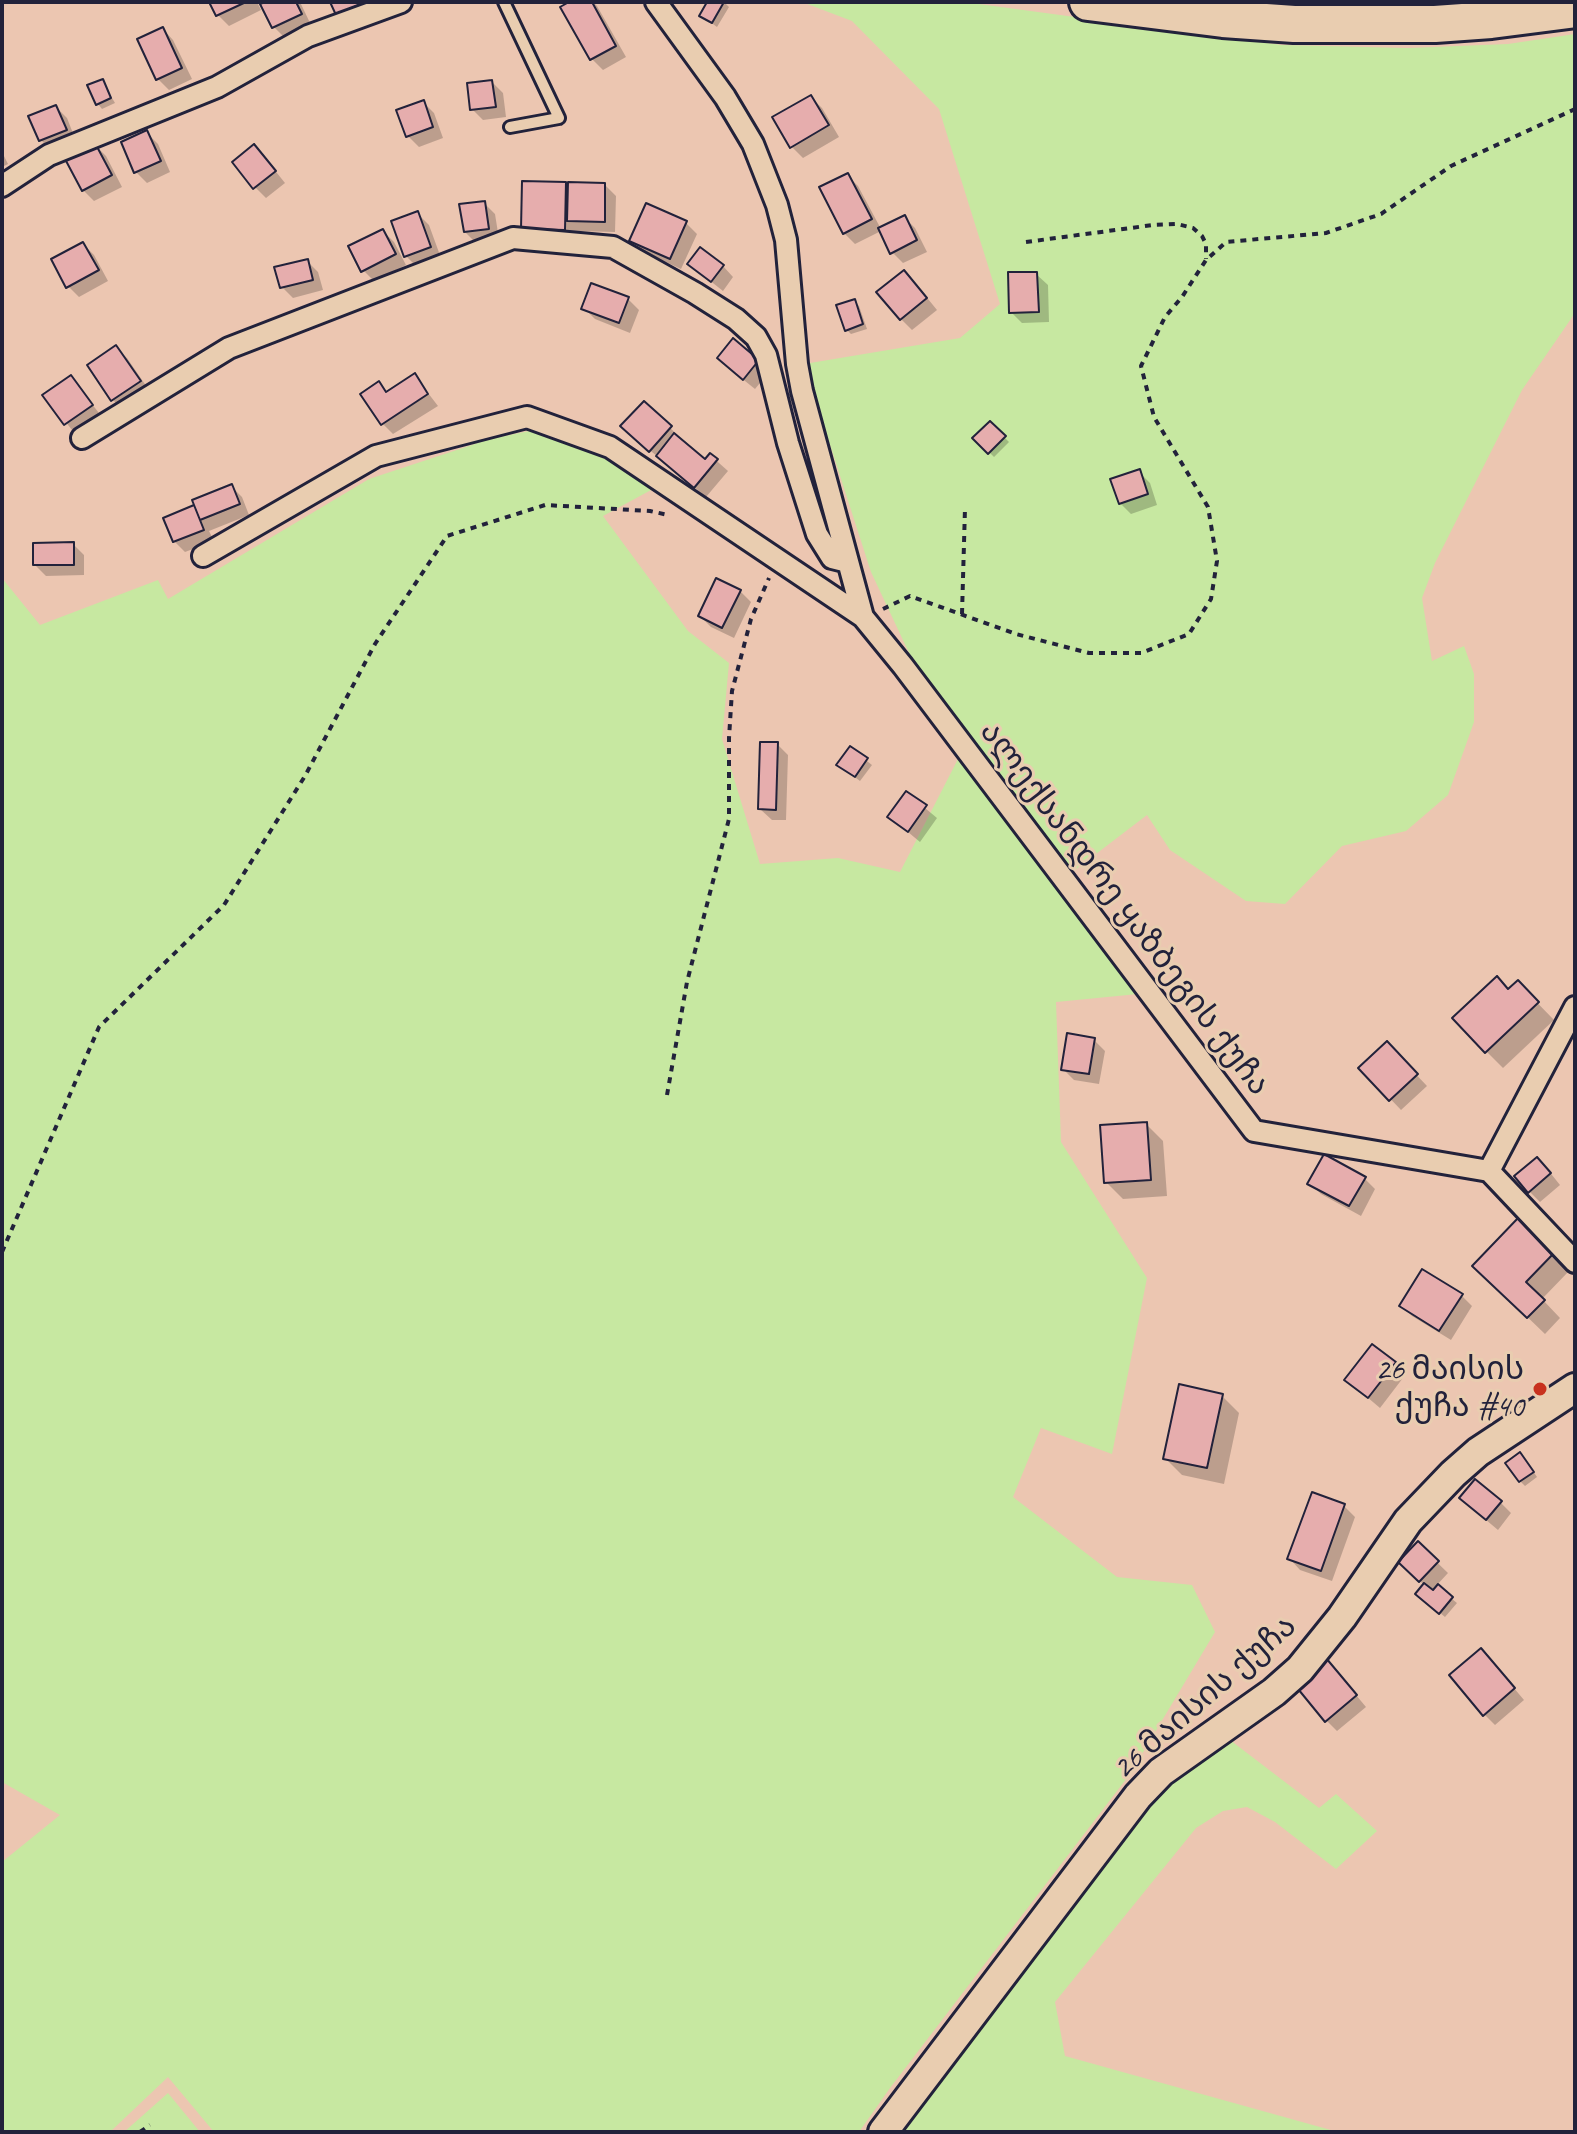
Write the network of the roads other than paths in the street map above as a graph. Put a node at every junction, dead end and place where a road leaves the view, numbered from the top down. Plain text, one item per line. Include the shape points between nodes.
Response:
1 (401, 2) edge
2 (504, 2) edge
3 (656, 2) edge
4 (1088, 2) edge
5 (1575, 9) edge
6 (510, 127) dead end
7 (2, 186) edge
8 (82, 438) dead end
9 (203, 556) dead end
10 (848, 562) junction
11 (863, 617) junction
12 (1575, 1007) edge
13 (1489, 1171) junction
14 (1575, 1262) edge
15 (1575, 1388) edge
16 (883, 2132) edge

1 - 7 street via 308,36 217,87 49,155
2 - 6 lane via 559,118
3 - 10 street via 753,144 777,205 786,240 802,391
4 - 5 highway via 1223,19 1337,24 1435,24
8 - 10 street via 229,348 513,238 613,247 695,293 756,337 766,355 817,534 832,558
9 - 11 street via 376,456 527,417 610,447
10 - 11 street
11 - 13 street, ალექსანდრე ყაზბეგის ქუჩა via 1254,1131
12 - 13 street
13 - 14 street
15 - 16 street, 26 მაისის ქუჩა via 1453,1474 1408,1521 1300,1669 1161,1772 1138,1796

